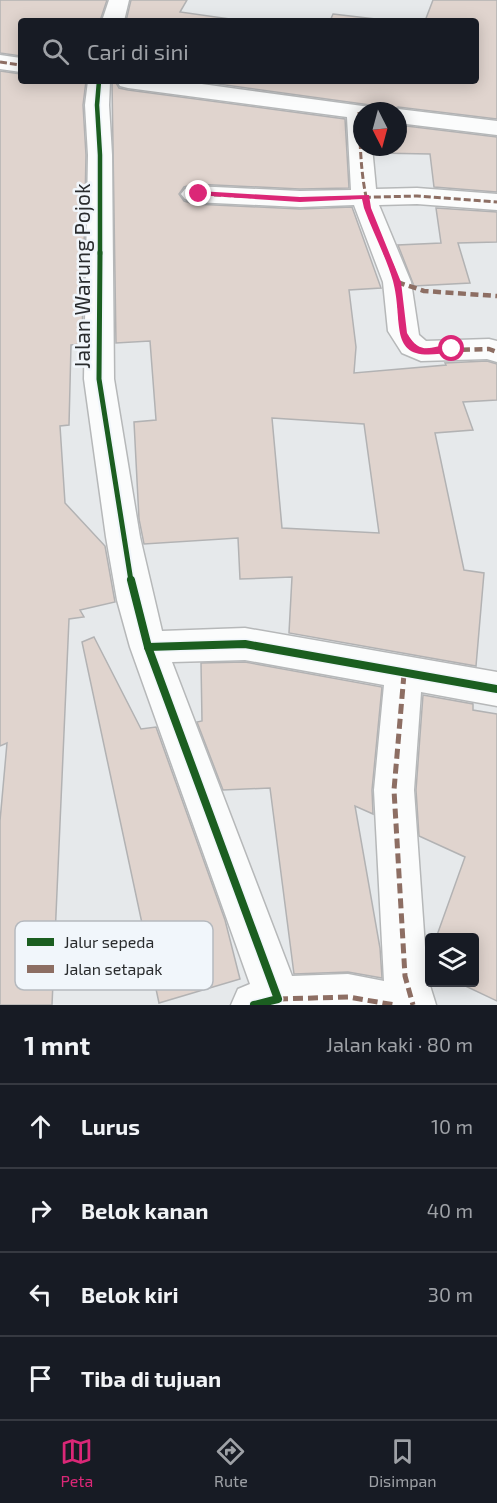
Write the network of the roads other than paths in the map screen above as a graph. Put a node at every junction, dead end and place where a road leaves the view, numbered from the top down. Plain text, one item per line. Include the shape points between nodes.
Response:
1 (119, 0) edge
2 (114, 18) edge
3 (0, 62) edge
4 (18, 65) edge
5 (99, 84) edge
6 (151, 84) edge
7 (353, 111) edge
8 (407, 117) edge
9 (497, 128) edge
10 (361, 156) edge
11 (194, 194) dead end
12 (366, 196) junction
13 (497, 202) edge
14 (497, 352) edge
15 (148, 647) junction
16 (404, 674) junction
17 (497, 689) edge
18 (266, 1002) edge
19 (395, 1005) edge
20 (413, 1005) edge

1 - 2 street
3 - 4 street
5 - 15 street, Jalan Warung Pojok via 99,379 123,537
6 - 7 street
8 - 9 street
10 - 12 street
11 - 12 street via 300,200
12 - 13 street
12 - 14 street via 397,282 403,333 411,348
15 - 16 street via 245,644
15 - 18 street, Jalan Warung Pojok
16 - 17 street
16 - 20 street via 394,790 405,976
18 - 19 street via 348,997

